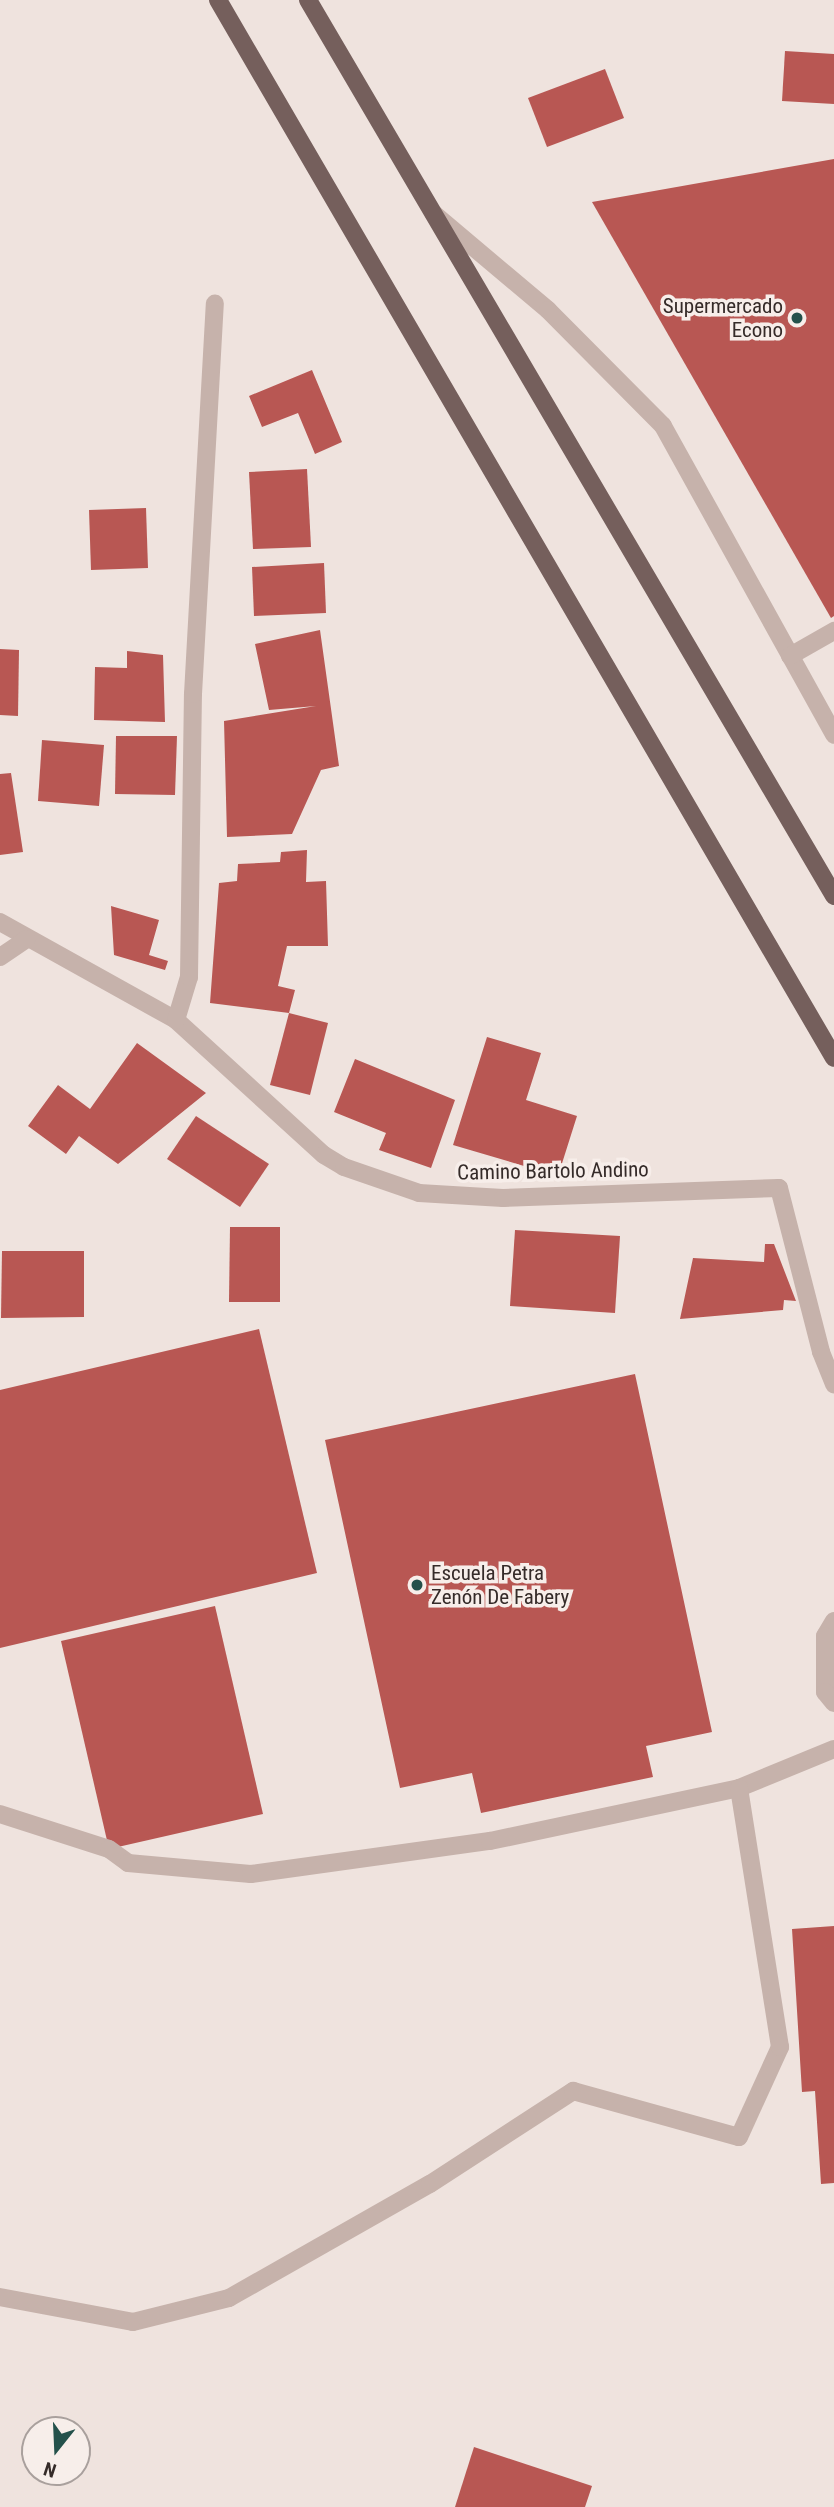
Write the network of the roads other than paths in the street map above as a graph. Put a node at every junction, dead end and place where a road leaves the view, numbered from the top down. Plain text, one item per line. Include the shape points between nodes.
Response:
1 (218, 0) edge
2 (308, 0) edge
3 (434, 214) junction
4 (215, 304) dead end
5 (834, 631) edge
6 (790, 656) junction
7 (834, 735) edge
8 (834, 896) edge
9 (0, 922) edge
10 (27, 939) junction
11 (0, 957) edge
12 (176, 1020) junction
13 (834, 1058) edge
14 (834, 1384) edge
15 (834, 1621) edge
16 (834, 1703) edge
17 (834, 1749) edge
18 (739, 1788) junction
19 (0, 1814) edge
20 (0, 2297) edge

1 - 13 main road
2 - 3 main road
3 - 6 street via 548,310 663,426
3 - 8 main road
4 - 12 street via 193,694 189,978
5 - 6 street
6 - 7 street
9 - 10 street, Camino Bartolo Andino
10 - 11 street
10 - 12 street, Camino Bartolo Andino
12 - 14 street, Camino Bartolo Andino via 324,1155 344,1167 419,1193 503,1198 779,1188 821,1352
15 - 16 street via 825,1636 825,1692
17 - 18 street
18 - 19 street via 490,1841 251,1874 128,1863 109,1849
18 - 20 street via 780,2047 739,2137 573,2091 430,2184 229,2298 132,2322

